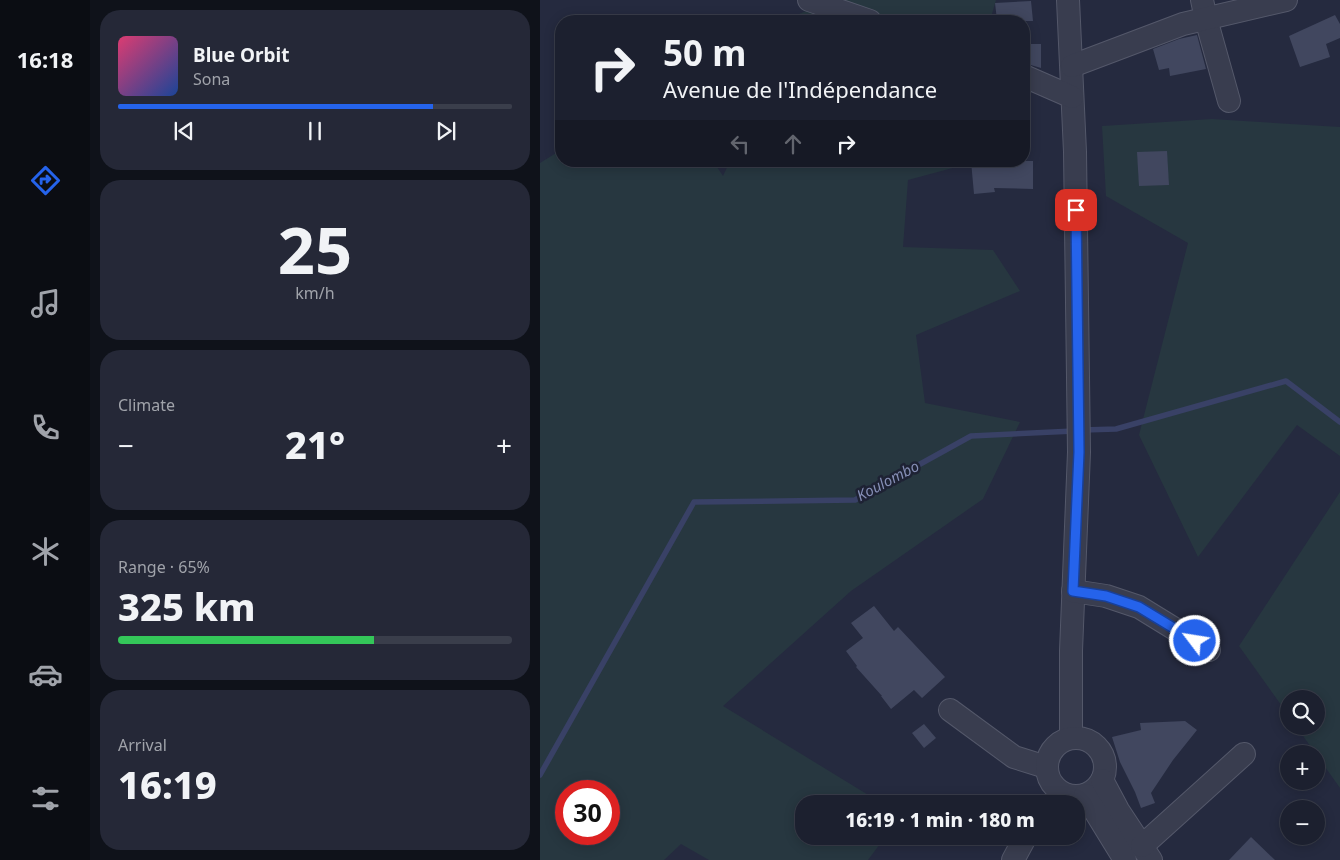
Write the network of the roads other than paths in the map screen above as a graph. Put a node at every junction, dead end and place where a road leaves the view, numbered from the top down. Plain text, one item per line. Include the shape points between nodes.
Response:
1 (809, 0) edge
2 (1068, 0) edge
3 (1286, 0) edge
4 (1204, 9) edge
5 (853, 15) edge
6 (1072, 66) junction
7 (1030, 79) edge
8 (1072, 97) junction
9 (1229, 102) dead end
10 (1073, 591) junction
11 (1209, 650) dead end
12 (950, 710) dead end
13 (1071, 738) junction
14 (1244, 754) dead end
15 (1102, 780) junction
16 (1048, 786) edge
17 (1086, 795) junction
18 (1021, 845) edge
19 (1139, 855) edge
20 (1013, 860) edge

1 - 5 street
2 - 6 street
3 - 4 street
4 - 6 street via 1183,24
4 - 9 street
6 - 8 street
7 - 8 street
8 - 10 street via 1079,452
10 - 11 street via 1106,596 1139,607
10 - 13 street
12 - 16 street
13 - 15 street via 1086,740 1099,750 1105,764
13 - 16 street via 1053,748 1047,760
14 - 19 street
15 - 17 street
15 - 19 street
16 - 17 street via 1072,796
17 - 19 street
18 - 20 street

